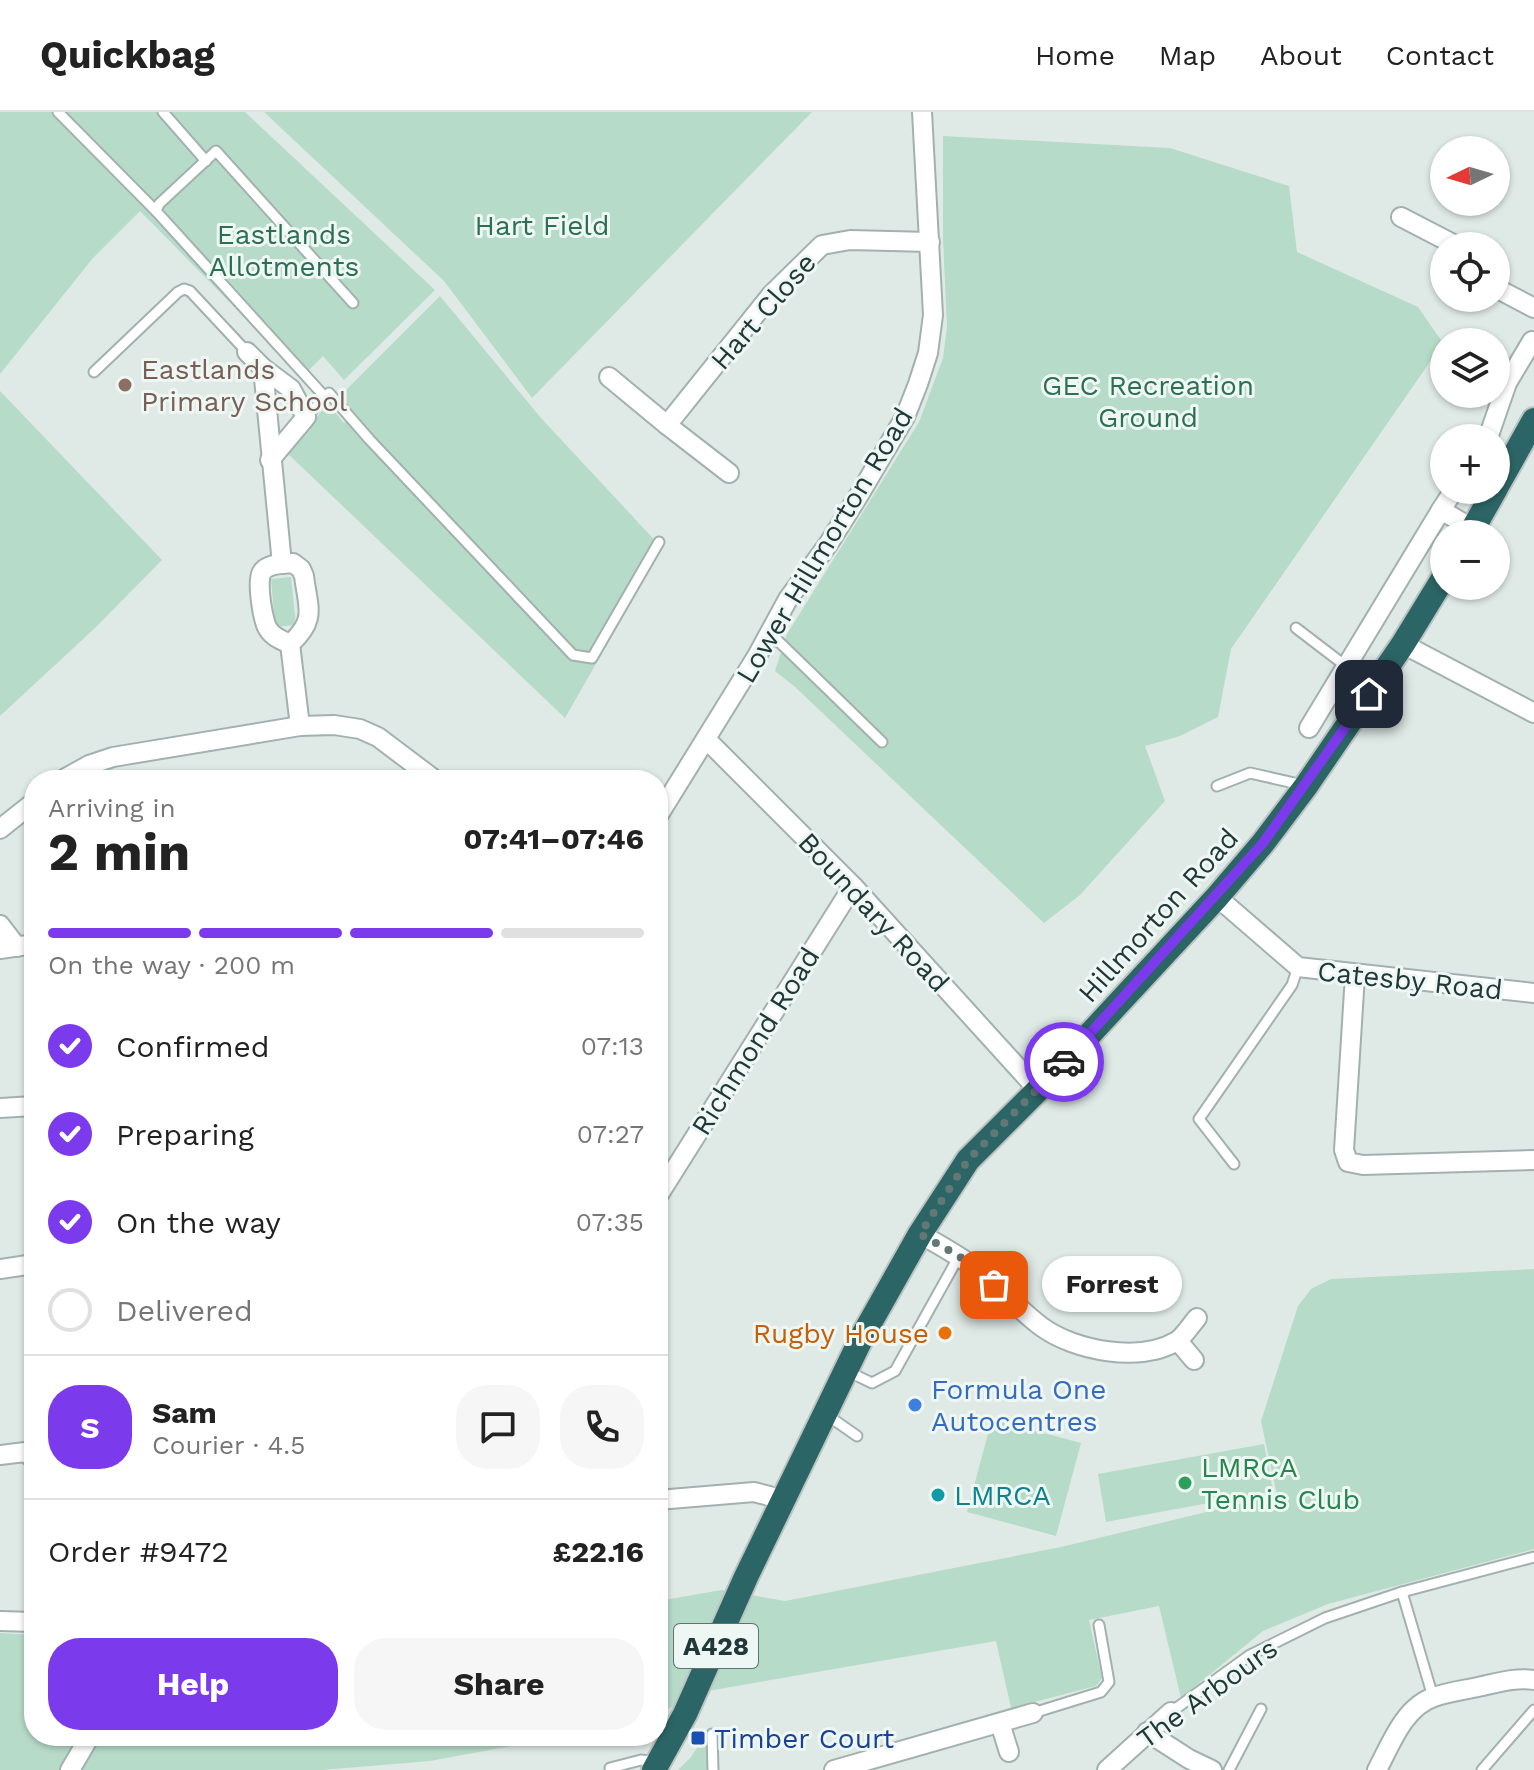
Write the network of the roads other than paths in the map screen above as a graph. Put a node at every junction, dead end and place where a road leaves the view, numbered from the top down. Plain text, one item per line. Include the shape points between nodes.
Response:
1 (58, 112) edge
2 (163, 112) edge
3 (922, 112) edge
4 (206, 161) junction
5 (156, 211) junction
6 (1401, 217) dead end
7 (1430, 232) edge
8 (930, 242) junction
9 (1510, 295) edge
10 (353, 303) dead end
11 (1534, 308) edge
12 (1532, 341) dead end
13 (247, 352) joint
14 (263, 368) junction
15 (1510, 369) edge
16 (94, 372) dead end
17 (609, 377) dead end
18 (325, 397) junction
19 (306, 417) junction
20 (1534, 420) edge
21 (667, 425) junction
22 (270, 460) junction
23 (1510, 462) edge
24 (729, 473) dead end
25 (1445, 504) edge
26 (1441, 510) junction
27 (1455, 520) edge
28 (659, 542) dead end
29 (282, 564) junction
30 (1430, 600) edge
31 (1296, 628) dead end
32 (770, 633) junction
33 (290, 644) junction
34 (1403, 644) junction
35 (1347, 667) junction
36 (1534, 713) edge
37 (300, 726) junction
38 (1309, 728) dead end
39 (706, 739) junction
40 (882, 742) dead end
41 (80, 770) edge
42 (422, 770) edge
43 (1217, 786) dead end
44 (1306, 786) junction
45 (668, 800) edge
46 (24, 810) edge
47 (0, 829) edge
48 (853, 886) junction
49 (1217, 897) junction
50 (0, 925) edge
51 (17, 947) edge
52 (1298, 967) junction
53 (1355, 975) junction
54 (1534, 993) edge
55 (1038, 1090) junction
56 (24, 1107) edge
57 (0, 1108) edge
58 (1534, 1160) edge
59 (1234, 1164) dead end
60 (668, 1180) edge
61 (920, 1234) junction
62 (959, 1256) junction
63 (24, 1265) edge
64 (0, 1269) edge
65 (1197, 1318) dead end
66 (1178, 1341) junction
67 (1194, 1360) dead end
68 (846, 1370) junction
69 (824, 1414) junction
70 (857, 1436) dead end
71 (24, 1453) edge
72 (0, 1455) edge
73 (668, 1499) edge
74 (784, 1500) junction
75 (1534, 1557) edge
76 (1402, 1592) junction
77 (0, 1621) edge
78 (24, 1622) edge
79 (1099, 1625) dead end
80 (1534, 1680) edge
81 (1433, 1697) junction
82 (1261, 1709) dead end
83 (1534, 1710) edge
84 (1171, 1712) joint
85 (1033, 1713) joint
86 (992, 1732) junction
87 (1147, 1732) junction
88 (712, 1734) dead end
89 (668, 1744) edge
90 (84, 1746) edge
91 (667, 1746) edge
92 (1009, 1752) dead end
93 (1187, 1765) edge
94 (656, 1766) edge
95 (610, 1768) edge
96 (70, 1770) edge
97 (713, 1770) edge
98 (834, 1770) edge
99 (1107, 1770) edge
100 (1212, 1770) edge
101 (1229, 1770) edge
102 (1377, 1770) edge
103 (1482, 1770) edge

1 - 5 lane
2 - 4 lane
3 - 8 street, Lower Hillmorton Road
4 - 5 lane
4 - 10 lane via 216,151
5 - 18 lane
6 - 7 street
8 - 21 street, Hart Close via 850,240 822,245 772,294
8 - 32 street, Lower Hillmorton Road via 928,353 905,417
9 - 11 street
12 - 15 street
13 - 14 street
13 - 16 lane via 184,289
14 - 19 street via 291,389
14 - 22 street
17 - 21 street
18 - 19 lane
18 - 28 lane via 329,393 573,655 592,658
19 - 22 street
20 - 23 highway
21 - 24 street
22 - 29 street
25 - 26 street
26 - 27 street
26 - 35 street
29 - 33 street via 301,569 310,621
29 - 33 street via 262,571 261,599 265,627
30 - 34 highway, Hillmorton Road / A428
31 - 35 lane
32 - 39 street, Lower Hillmorton Road
32 - 40 lane
33 - 37 street
34 - 36 street
34 - 44 highway, Hillmorton Road / A428
35 - 38 street
37 - 41 street via 113,757
37 - 42 street via 360,729
39 - 45 street, Lower Hillmorton Road
39 - 48 street, Boundary Road
43 - 44 lane via 1250,773
44 - 49 highway, Hillmorton Road / A428
46 - 47 street
48 - 55 street, Boundary Road
48 - 60 street, Richmond Road
49 - 52 street, Catesby Road
49 - 55 highway, Hillmorton Road / A428
50 - 51 street
52 - 53 street, Catesby Road
52 - 59 lane via 1292,985 1199,1119
53 - 54 street, Catesby Road
53 - 58 street via 1344,1150 1348,1162
55 - 61 highway, Hillmorton Road / A428 via 968,1160
56 - 57 street
61 - 62 street
61 - 68 highway, Hillmorton Road / A428
62 - 66 street via 1063,1339 1111,1352
62 - 68 lane via 895,1371 872,1383
63 - 64 street
65 - 66 street
66 - 67 street
68 - 69 highway, Hillmorton Road / A428
69 - 70 lane
69 - 74 highway, Hillmorton Road / A428
71 - 72 street
73 - 74 street via 754,1492
74 - 89 highway, Hillmorton Road / A428
75 - 76 lane, The Arbours
76 - 81 lane
76 - 84 lane, The Arbours via 1325,1618 1264,1647
77 - 78 street
79 - 85 lane via 1109,1682 1101,1692
80 - 81 street via 1507,1680
81 - 102 street via 1408,1716
82 - 101 lane
83 - 103 lane
84 - 87 street, The Arbours
85 - 86 street
86 - 92 street
86 - 98 street
87 - 93 street
87 - 99 street, The Arbours
88 - 97 lane
90 - 96 street
91 - 94 highway, Hillmorton Road / A428
93 - 100 street
94 - 95 lane via 641,1760

